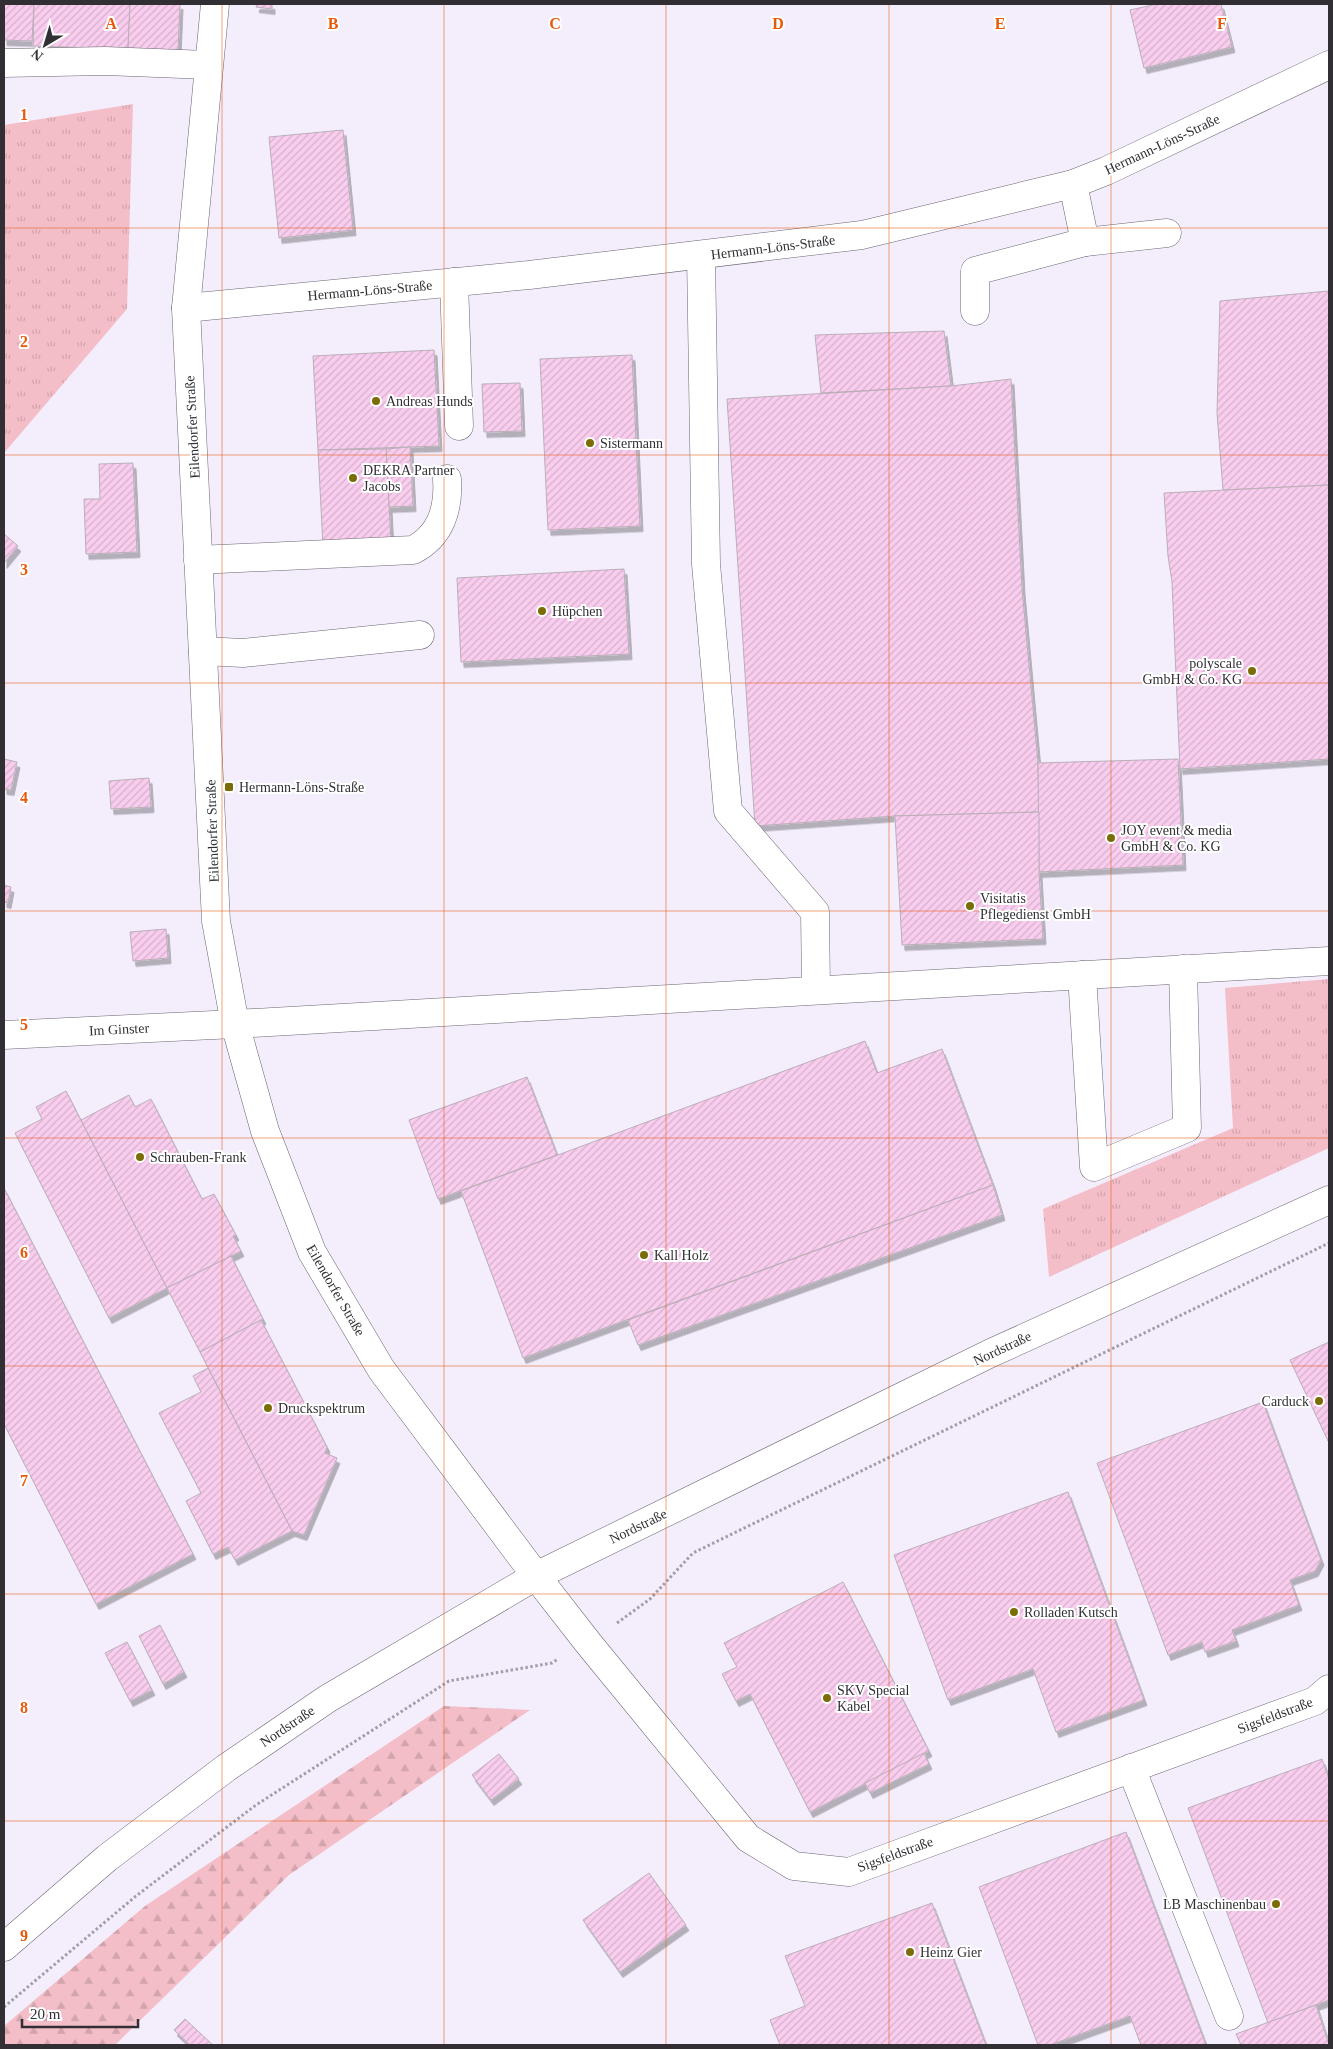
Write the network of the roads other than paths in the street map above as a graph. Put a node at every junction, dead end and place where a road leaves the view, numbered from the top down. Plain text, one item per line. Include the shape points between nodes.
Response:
1 (215, 4) edge
2 (4, 63) edge
3 (208, 65) junction
4 (1329, 65) edge
5 (1073, 184) junction
6 (1167, 233) dead end
7 (1085, 242) junction
8 (701, 256) junction
9 (454, 282) junction
10 (186, 308) junction
11 (975, 310) dead end
12 (459, 426) dead end
13 (447, 478) dead end
14 (198, 560) junction
15 (420, 635) dead end
16 (203, 651) junction
17 (1329, 960) edge
18 (1183, 969) junction
19 (1082, 975) junction
20 (816, 990) junction
21 (235, 1024) junction
22 (4, 1035) edge
23 (1329, 1200) edge
24 (536, 1576) junction
25 (1329, 1689) edge
26 (1131, 1768) junction
27 (4, 1947) edge
28 (1229, 2016) dead end

1 - 3 street, Eilendorfer Straße
2 - 3 street via 105,61
3 - 10 street, Eilendorfer Straße
4 - 5 street, Hermann-Löns-Straße
5 - 7 street
5 - 8 street, Hermann-Löns-Straße via 862,235
6 - 7 street
7 - 11 street via 975,271
8 - 9 street, Hermann-Löns-Straße
8 - 20 street via 706,564 728,811 815,912
9 - 10 street, Hermann-Löns-Straße
9 - 12 street
10 - 14 street, Eilendorfer Straße
13 - 14 street via 448,497 437,530 423,545 413,550
14 - 16 street, Eilendorfer Straße
15 - 16 street via 243,653
16 - 21 street, Eilendorfer Straße via 216,921
17 - 18 street, Im Ginster
18 - 19 street, Im Ginster
18 - 19 street via 1187,1128 1094,1167
19 - 20 street, Im Ginster
20 - 21 street, Im Ginster
21 - 22 street, Im Ginster
21 - 24 street, Eilendorfer Straße via 265,1131 312,1252 381,1368
23 - 24 street, Nordstraße via 991,1353
24 - 26 street, Sigsfeldstraße via 748,1838 794,1866 849,1872
24 - 27 street, Nordstraße via 327,1699 226,1768 107,1858
25 - 26 street, Sigsfeldstraße via 1315,1701
26 - 28 street

